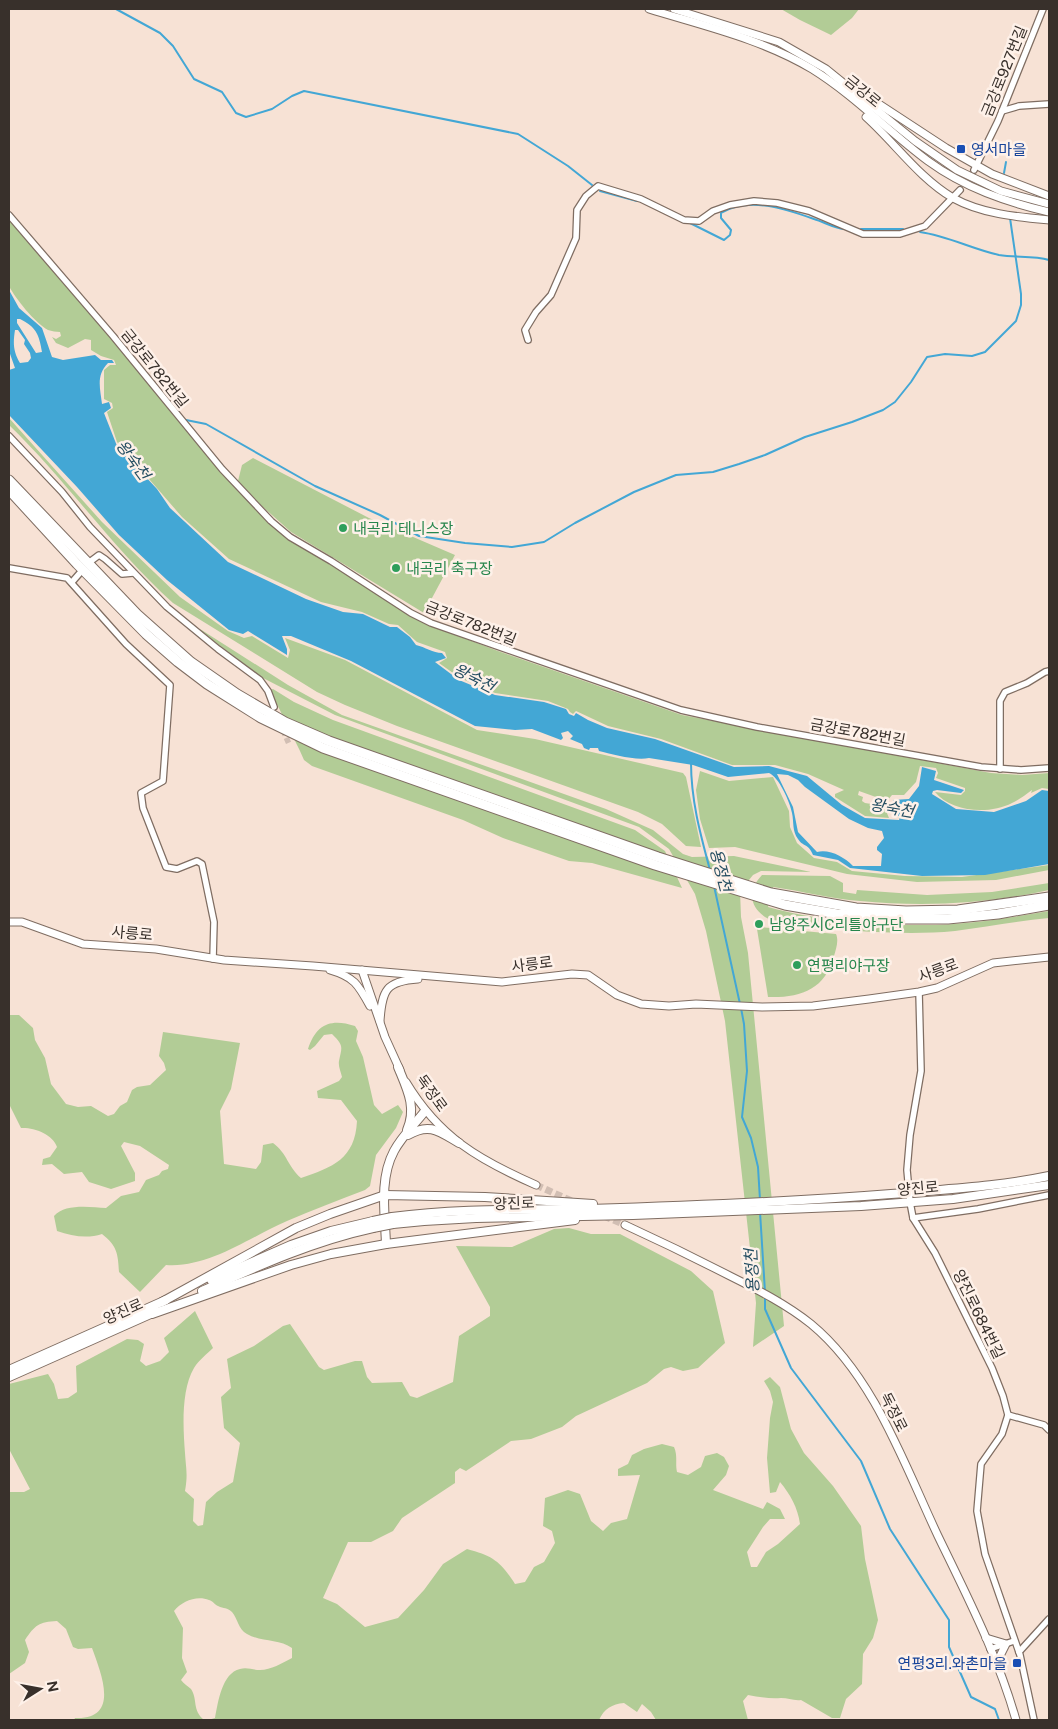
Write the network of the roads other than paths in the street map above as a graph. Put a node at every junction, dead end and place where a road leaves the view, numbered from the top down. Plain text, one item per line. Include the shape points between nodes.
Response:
1 (649, 9) edge
2 (674, 9) edge
3 (1043, 9) edge
4 (826, 69) junction
5 (814, 70) junction
6 (1049, 104) edge
7 (1002, 111) junction
8 (976, 168) junction
9 (960, 190) dead end
10 (1049, 196) edge
11 (953, 198) junction
12 (1049, 204) edge
13 (1049, 212) edge
14 (9, 215) edge
15 (1049, 220) edge
16 (528, 340) dead end
17 (9, 436) edge
18 (9, 480) edge
19 (9, 490) edge
20 (91, 560) dead end
21 (9, 568) edge
22 (134, 573) junction
23 (79, 574) dead end
24 (72, 582) junction
25 (1049, 671) edge
26 (274, 707) dead end
27 (1049, 768) edge
28 (1000, 769) junction
29 (656, 861) junction
30 (770, 897) junction
31 (1049, 897) edge
32 (1049, 905) edge
33 (9, 922) edge
34 (1049, 957) edge
35 (213, 959) junction
36 (313, 966) junction
37 (362, 970) junction
38 (438, 978) junction
39 (919, 992) junction
40 (380, 1023) junction
41 (398, 1068) junction
42 (426, 1111) junction
43 (402, 1138) junction
44 (459, 1143) junction
45 (1049, 1176) edge
46 (536, 1185) tunnel mouth
47 (1049, 1185) edge
48 (909, 1192) junction
49 (385, 1195) junction
50 (1049, 1195) edge
51 (910, 1202) junction
52 (789, 1205) junction
53 (624, 1207) junction
54 (737, 1207) junction
55 (633, 1215) junction
56 (914, 1218) junction
57 (393, 1221) junction
58 (373, 1224) junction
59 (624, 1225) tunnel mouth
60 (386, 1244) junction
61 (162, 1302) junction
62 (152, 1314) junction
63 (9, 1370) edge
64 (9, 1377) edge
65 (1008, 1414) junction
66 (1049, 1430) edge
67 (1049, 1619) edge
68 (986, 1638) junction
69 (1014, 1641) junction
70 (1006, 1644) junction
71 (990, 1649) junction
72 (1019, 1652) junction
73 (996, 1664) junction
74 (1016, 1720) edge
75 (1034, 1720) edge

1 - 5 street, 금강로 via 764,45
2 - 4 street, 금강로 via 778,42
3 - 7 street, 금강로927번길
4 - 8 street
4 - 12 street, 금강로 via 915,141 957,170 1001,191
5 - 11 street via 921,172
5 - 13 street, 금강로 via 951,176 1001,199
6 - 7 street
7 - 8 street, 금강로927번길
8 - 10 street
9 - 11 street
11 - 15 street via 994,213
11 - 16 street via 926,226 900,234 863,234 777,202 730,205 699,221 684,220 641,198 598,186 577,210 576,238 551,295 525,330
14 - 28 street, 금강로782번길 via 222,469 271,521 290,537 410,613 681,710 757,727
17 - 22 street
18 - 29 highway via 137,614 191,662 237,694 285,722 329,741
19 - 29 highway via 146,634 207,684 261,718 323,748
20 - 22 street via 99,555 122,574
21 - 24 street via 67,578
22 - 26 street via 166,607 260,680
23 - 24 street
24 - 35 street via 126,644 170,685 163,781 141,793 143,808 166,867 177,869 197,861 202,864 214,922
25 - 28 street via 1005,692 1000,701
27 - 28 street, 금강로782번길
29 - 30 highway
30 - 31 highway via 906,911 958,910
30 - 32 highway via 837,914 906,919 990,915
33 - 35 street, 사릉로 via 22,922 83,944 156,949
34 - 39 street, 사릉로 via 993,963 937,988
35 - 36 street, 사릉로
36 - 37 street, 사릉로
36 - 40 street via 344,974 355,981
37 - 38 street, 사릉로
37 - 40 street, 독정로
38 - 39 street, 사릉로 via 502,982 588,975 617,995 641,1004 669,1006 813,1006
38 - 40 street via 400,980 390,986 383,997
39 - 48 street, 양진로684번길 via 920,1072 910,1135
40 - 41 street, 독정로
41 - 42 street, 독정로
41 - 43 main road via 412,1107
42 - 43 main road
42 - 44 street, 독정로
43 - 44 main road via 428,1128
43 - 49 main road via 387,1169
44 - 46 street, 독정로 via 496,1167
45 - 48 main road, 양진로 via 980,1187
47 - 51 main road, 양진로
48 - 51 street, 양진로684번길
48 - 52 main road, 양진로
49 - 53 main road via 485,1197
49 - 60 main road
49 - 61 main road via 296,1228
50 - 56 street
51 - 52 main road, 양진로
51 - 56 street, 양진로684번길
52 - 54 main road, 양진로
53 - 54 main road, 양진로
53 - 57 main road, 양진로 via 420,1213
54 - 55 main road, 양진로
55 - 57 main road, 양진로
55 - 60 main road
56 - 65 street, 양진로684번길 via 992,1368
57 - 58 main road, 양진로, bridge
58 - 61 main road, 양진로 via 331,1231 291,1245
58 - 62 main road, 양진로 via 283,1255
59 - 68 street, 독정로 via 742,1282 796,1314 837,1350 860,1378 875,1404
60 - 62 main road via 291,1265
61 - 63 main road, 양진로
62 - 64 main road, 양진로
65 - 66 street via 1044,1425
65 - 69 street via 1002,1434 981,1464 977,1511 985,1554
67 - 72 street
68 - 70 street
68 - 71 street, 독정로
69 - 70 street
69 - 72 street
70 - 71 street
70 - 73 street
71 - 73 street, 독정로
72 - 75 street
73 - 74 street, 독정로

